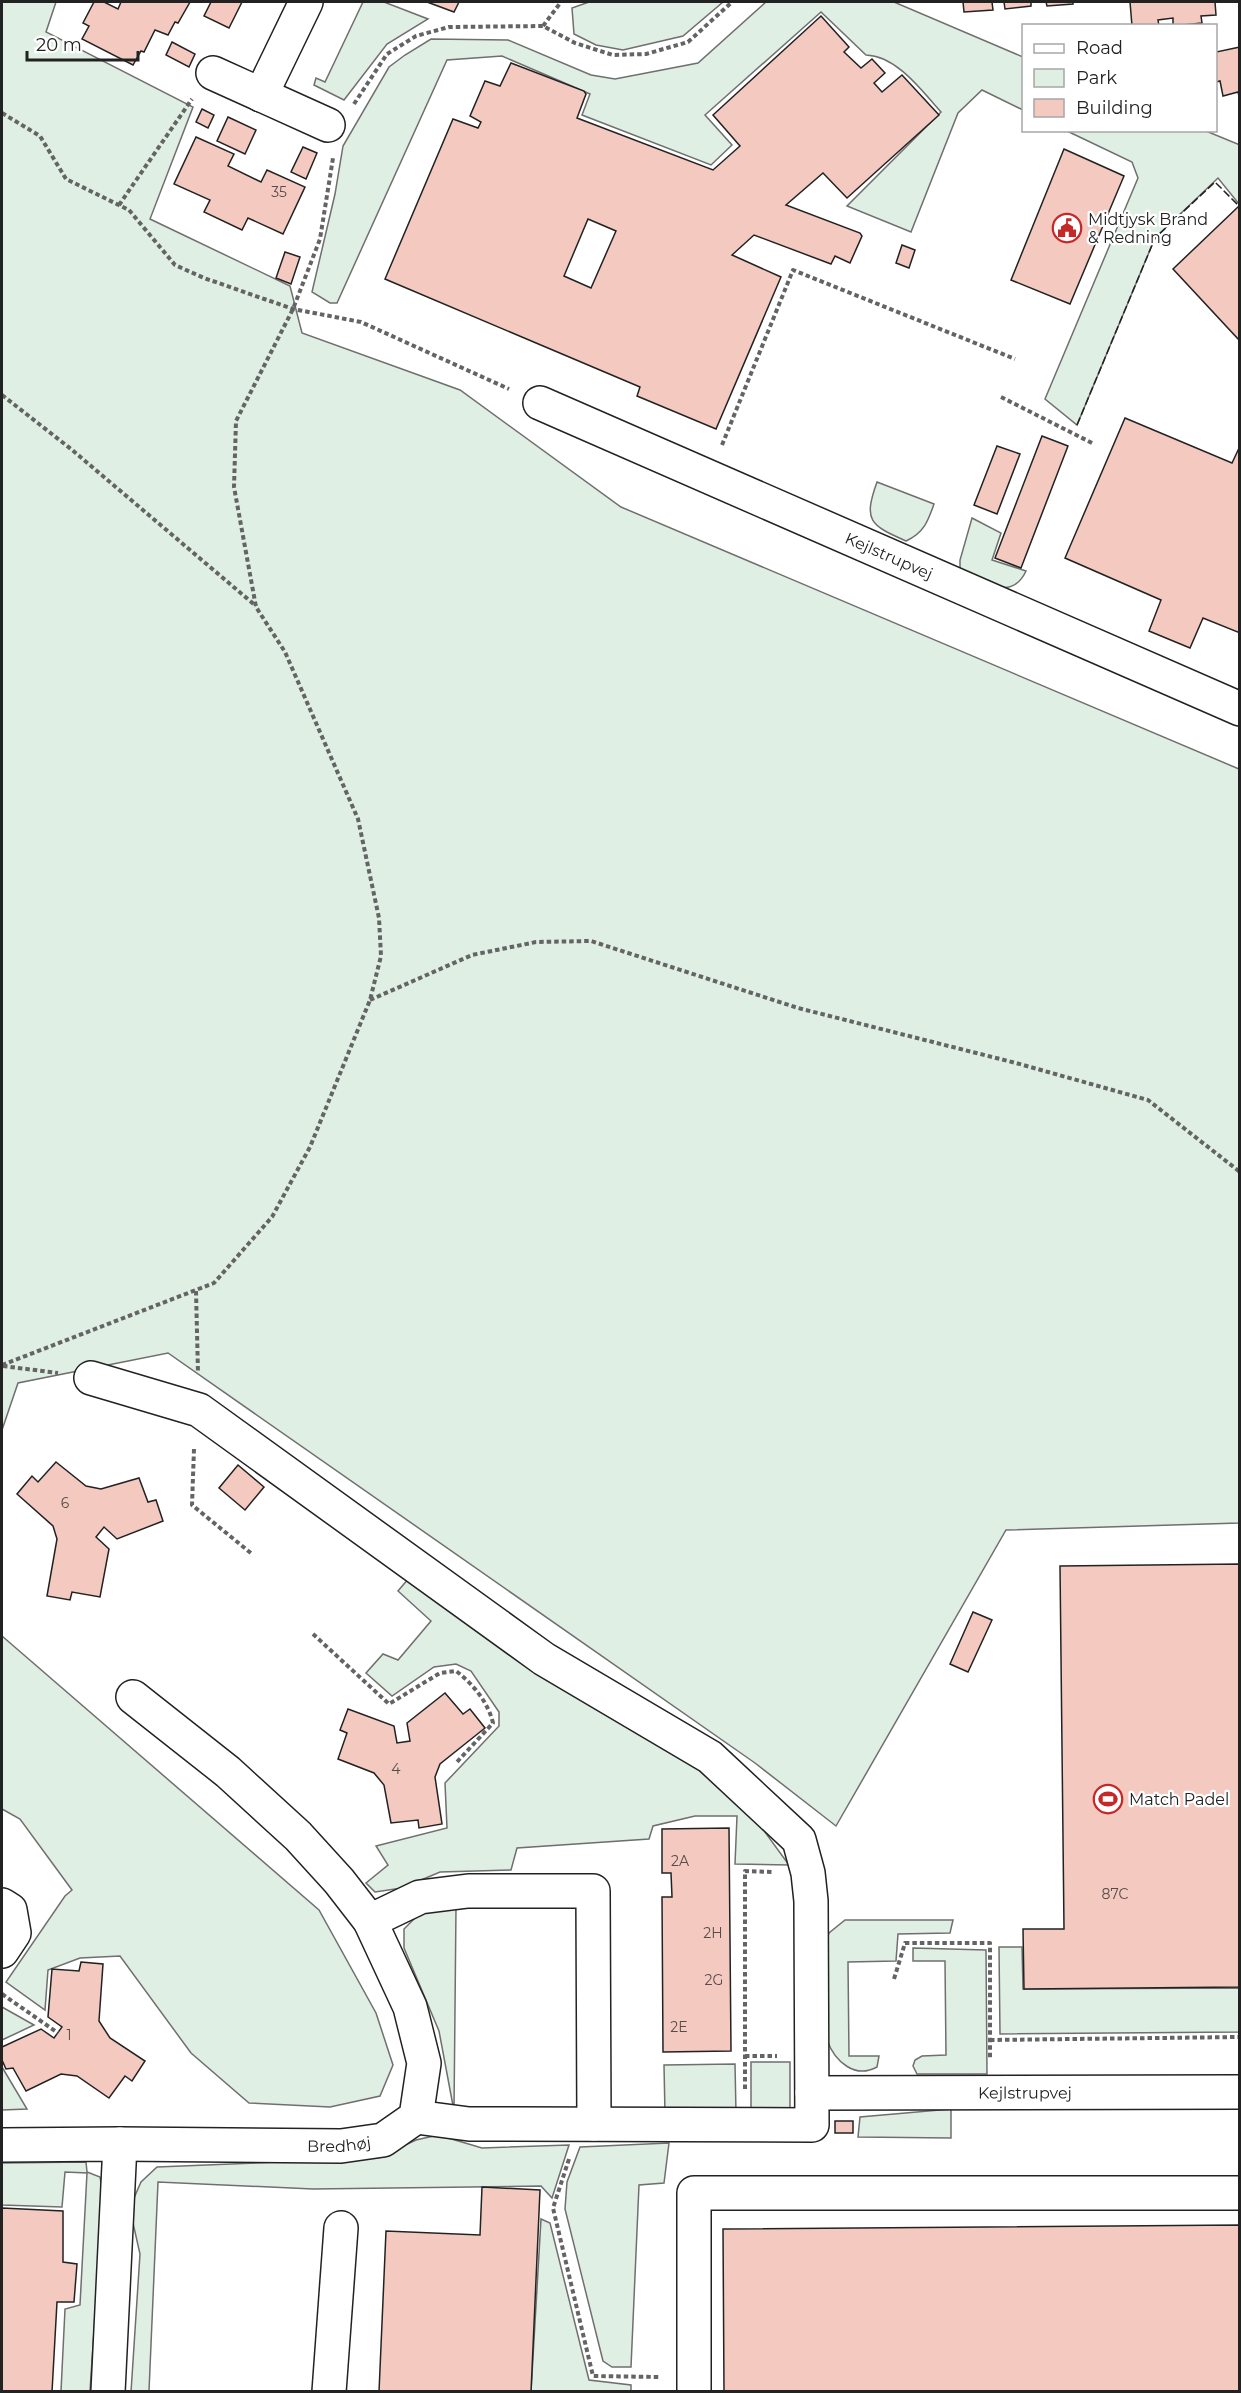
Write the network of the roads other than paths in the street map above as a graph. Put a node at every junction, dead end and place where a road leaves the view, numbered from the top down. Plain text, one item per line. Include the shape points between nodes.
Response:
1 (306, 2) edge
2 (213, 73) road end
3 (261, 95) junction
4 (338, 129) road end
5 (540, 402) road end
6 (1239, 709) edge
7 (91, 1378) road end
8 (134, 1697) dead end
9 (2, 1905) edge
10 (370, 1921) junction
11 (2, 1951) edge
12 (1239, 2092) edge
13 (812, 2093) junction
14 (416, 2117) junction
15 (587, 2124) junction
16 (120, 2144) junction
17 (2, 2145) edge
18 (1239, 2193) edge
19 (341, 2228) dead end
20 (694, 2385) edge
21 (108, 2391) edge
22 (328, 2391) edge

1 - 3 street
2 - 3 street
3 - 4 street
5 - 6 street, Kejlstrupvej
7 - 13 street via 200,1410 543,1659 710,1757 799,1840 811,1901
8 - 10 street via 228,1772 298,1836
9 - 11 street via 10,1910 14,1933
10 - 14 street via 410,2007 424,2063
10 - 15 street via 420,1897 468,1891 593,1891
12 - 13 street, Kejlstrupvej
13 - 15 street via 812,2126
14 - 15 street via 469,2124
14 - 16 street, Bredhøj via 383,2140 341,2146
16 - 17 street, Bredhøj
16 - 21 street
18 - 20 street via 694,2193
19 - 22 street

